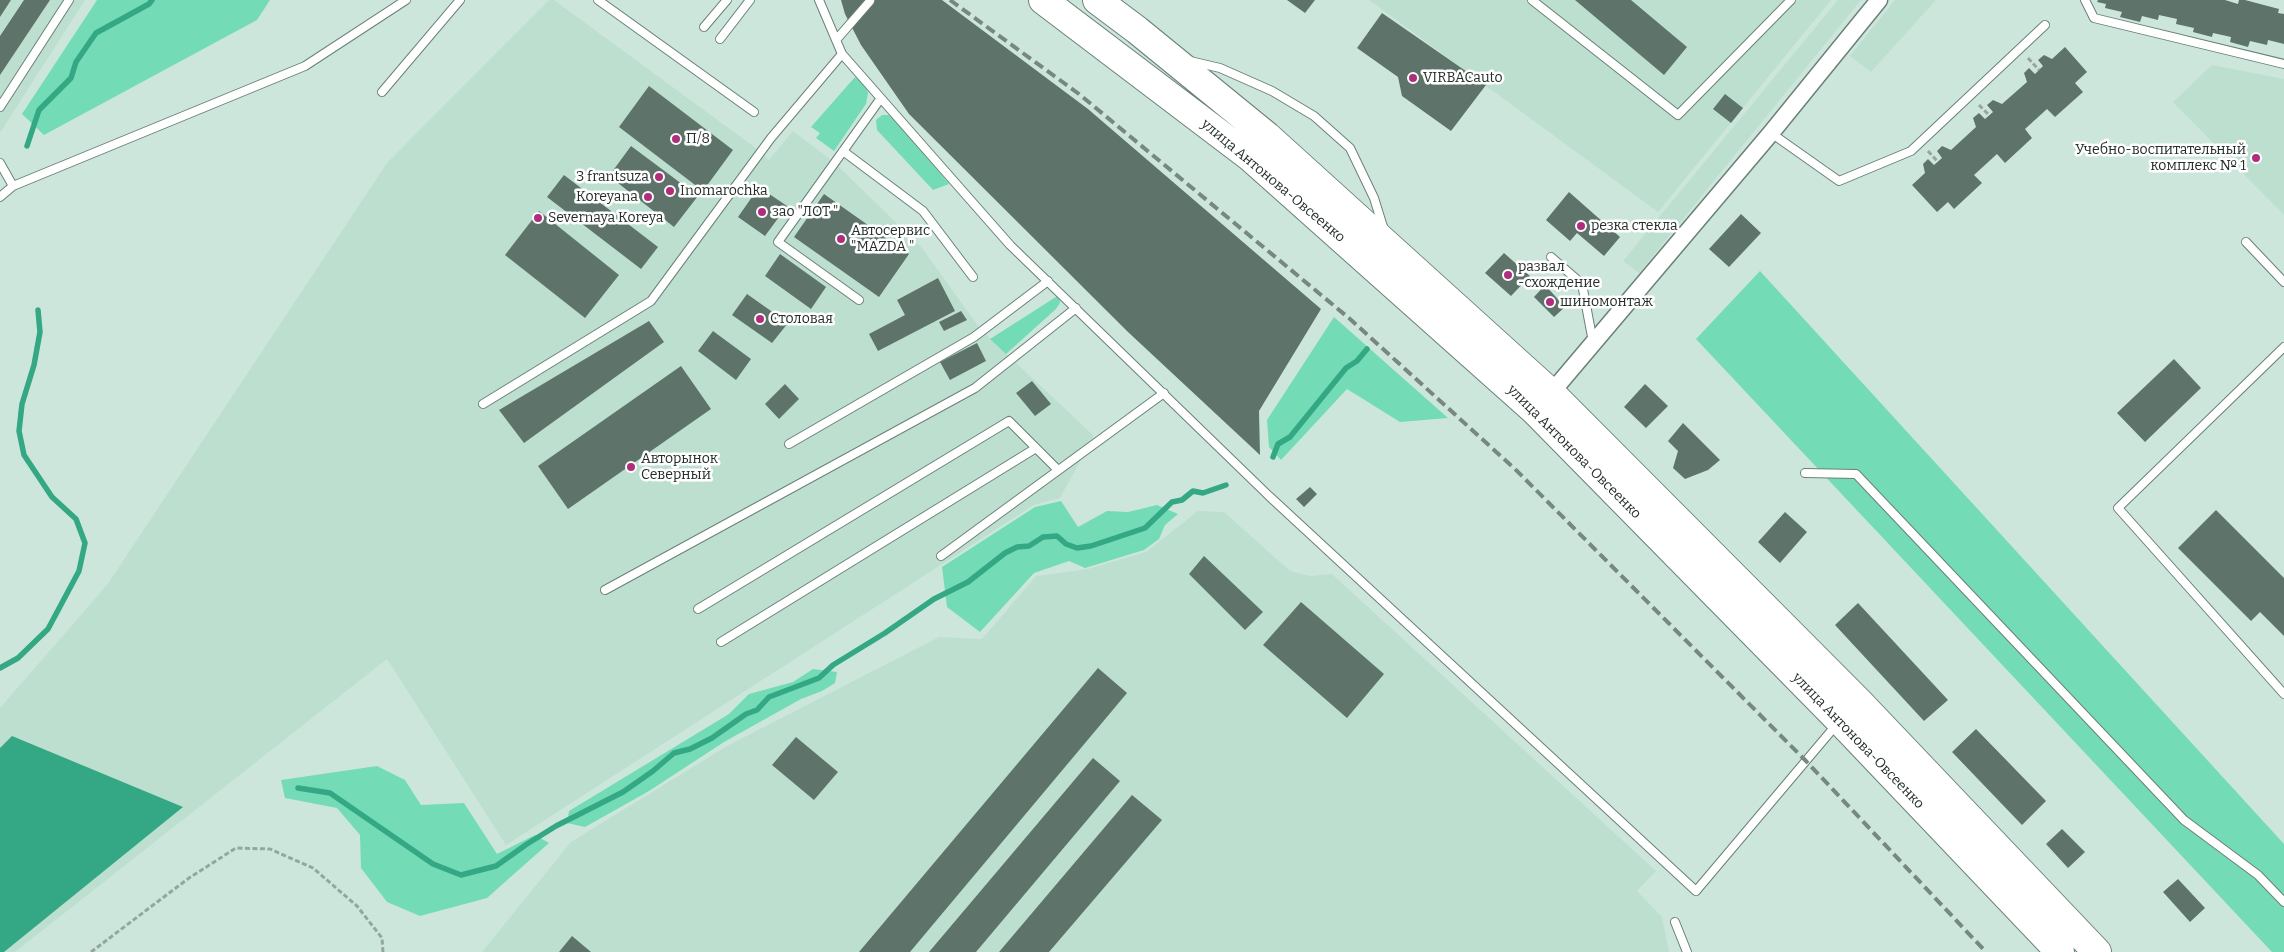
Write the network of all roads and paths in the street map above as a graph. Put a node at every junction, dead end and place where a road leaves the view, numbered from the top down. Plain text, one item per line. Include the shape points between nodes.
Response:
1 (69, 0) edge
2 (406, 0) edge
3 (460, 0) edge
4 (598, 0) edge
5 (727, 0) edge
6 (750, 0) edge
7 (819, 0) edge
8 (1043, 0) edge
9 (1097, 0) edge
10 (1532, 0) edge
11 (1791, 0) edge
12 (1880, 0) edge
13 (2085, 0) edge
14 (870, 1) edge
15 (2045, 25) dead end
16 (704, 27) dead end
17 (720, 39) dead end
18 (836, 40) junction
19 (842, 54) junction
20 (1168, 56) junction
21 (2284, 64) edge
22 (382, 92) dead end
23 (881, 98) junction
24 (0, 107) edge
25 (754, 112) dead end
26 (1771, 133) junction
27 (843, 151) junction
28 (0, 162) edge
29 (13, 186) junction
30 (0, 197) edge
31 (2246, 242) dead end
32 (1389, 246) junction
33 (1551, 257) dead end
34 (973, 277) dead end
35 (1048, 281) junction
36 (2284, 282) edge
37 (859, 300) dead end
38 (1076, 308) junction
39 (1593, 342) junction
40 (2284, 347) edge
41 (1551, 393) junction
42 (1164, 394) junction
43 (483, 404) dead end
44 (789, 444) dead end
45 (1036, 448) junction
46 (1058, 470) junction
47 (1805, 473) dead end
48 (941, 556) dead end
49 (605, 590) dead end
50 (698, 609) dead end
51 (721, 642) dead end
52 (2284, 694) edge
53 (1849, 712) junction
54 (2284, 902) edge
55 (1675, 922) dead end
56 (91, 952) edge
57 (383, 952) edge
58 (1687, 952) edge
59 (2060, 952) edge
60 (2097, 952) edge

1 - 24 lane
2 - 29 lane via 305,66
3 - 22 lane
4 - 25 lane
5 - 16 lane
6 - 17 lane
7 - 18 lane
8 - 53 highway, улица Антонова-Овсеенко via 1250,157 1534,410
9 - 20 highway, улица Антонова-Овсеенко
10 - 11 lane via 1678,115
12 - 26 street
13 - 21 lane via 2094,18
14 - 18 lane
15 - 26 lane via 1911,151 1839,182
18 - 19 lane
19 - 23 lane
19 - 43 lane via 771,138 651,301
20 - 32 highway, улица Антонова-Овсеенко via 1267,136
20 - 32 lane via 1220,68 1272,91 1314,116 1350,148 1374,198
23 - 27 lane
23 - 35 lane via 1010,245
26 - 39 street
27 - 34 lane via 923,212
27 - 37 lane via 778,242
28 - 29 lane
29 - 30 lane
31 - 36 lane
32 - 41 highway, улица Антонова-Овсеенко
33 - 39 lane via 1582,284
35 - 38 lane
35 - 44 lane via 974,337
38 - 42 lane
38 - 49 lane via 975,388
39 - 41 street
40 - 52 lane via 2118,508
41 - 53 highway, улица Антонова-Овсеенко
42 - 46 lane
42 - 53 lane via 1269,496 1696,891
45 - 46 lane
45 - 50 lane via 1009,421
45 - 51 lane
46 - 48 lane
47 - 54 lane via 1856,474 2184,820 2258,874
53 - 59 highway, улица Антонова-Овсеенко
53 - 60 highway, улица Антонова-Овсеенко
55 - 58 lane
56 - 57 path via 189,878 236,848 270,849 313,868 356,906 382,938

